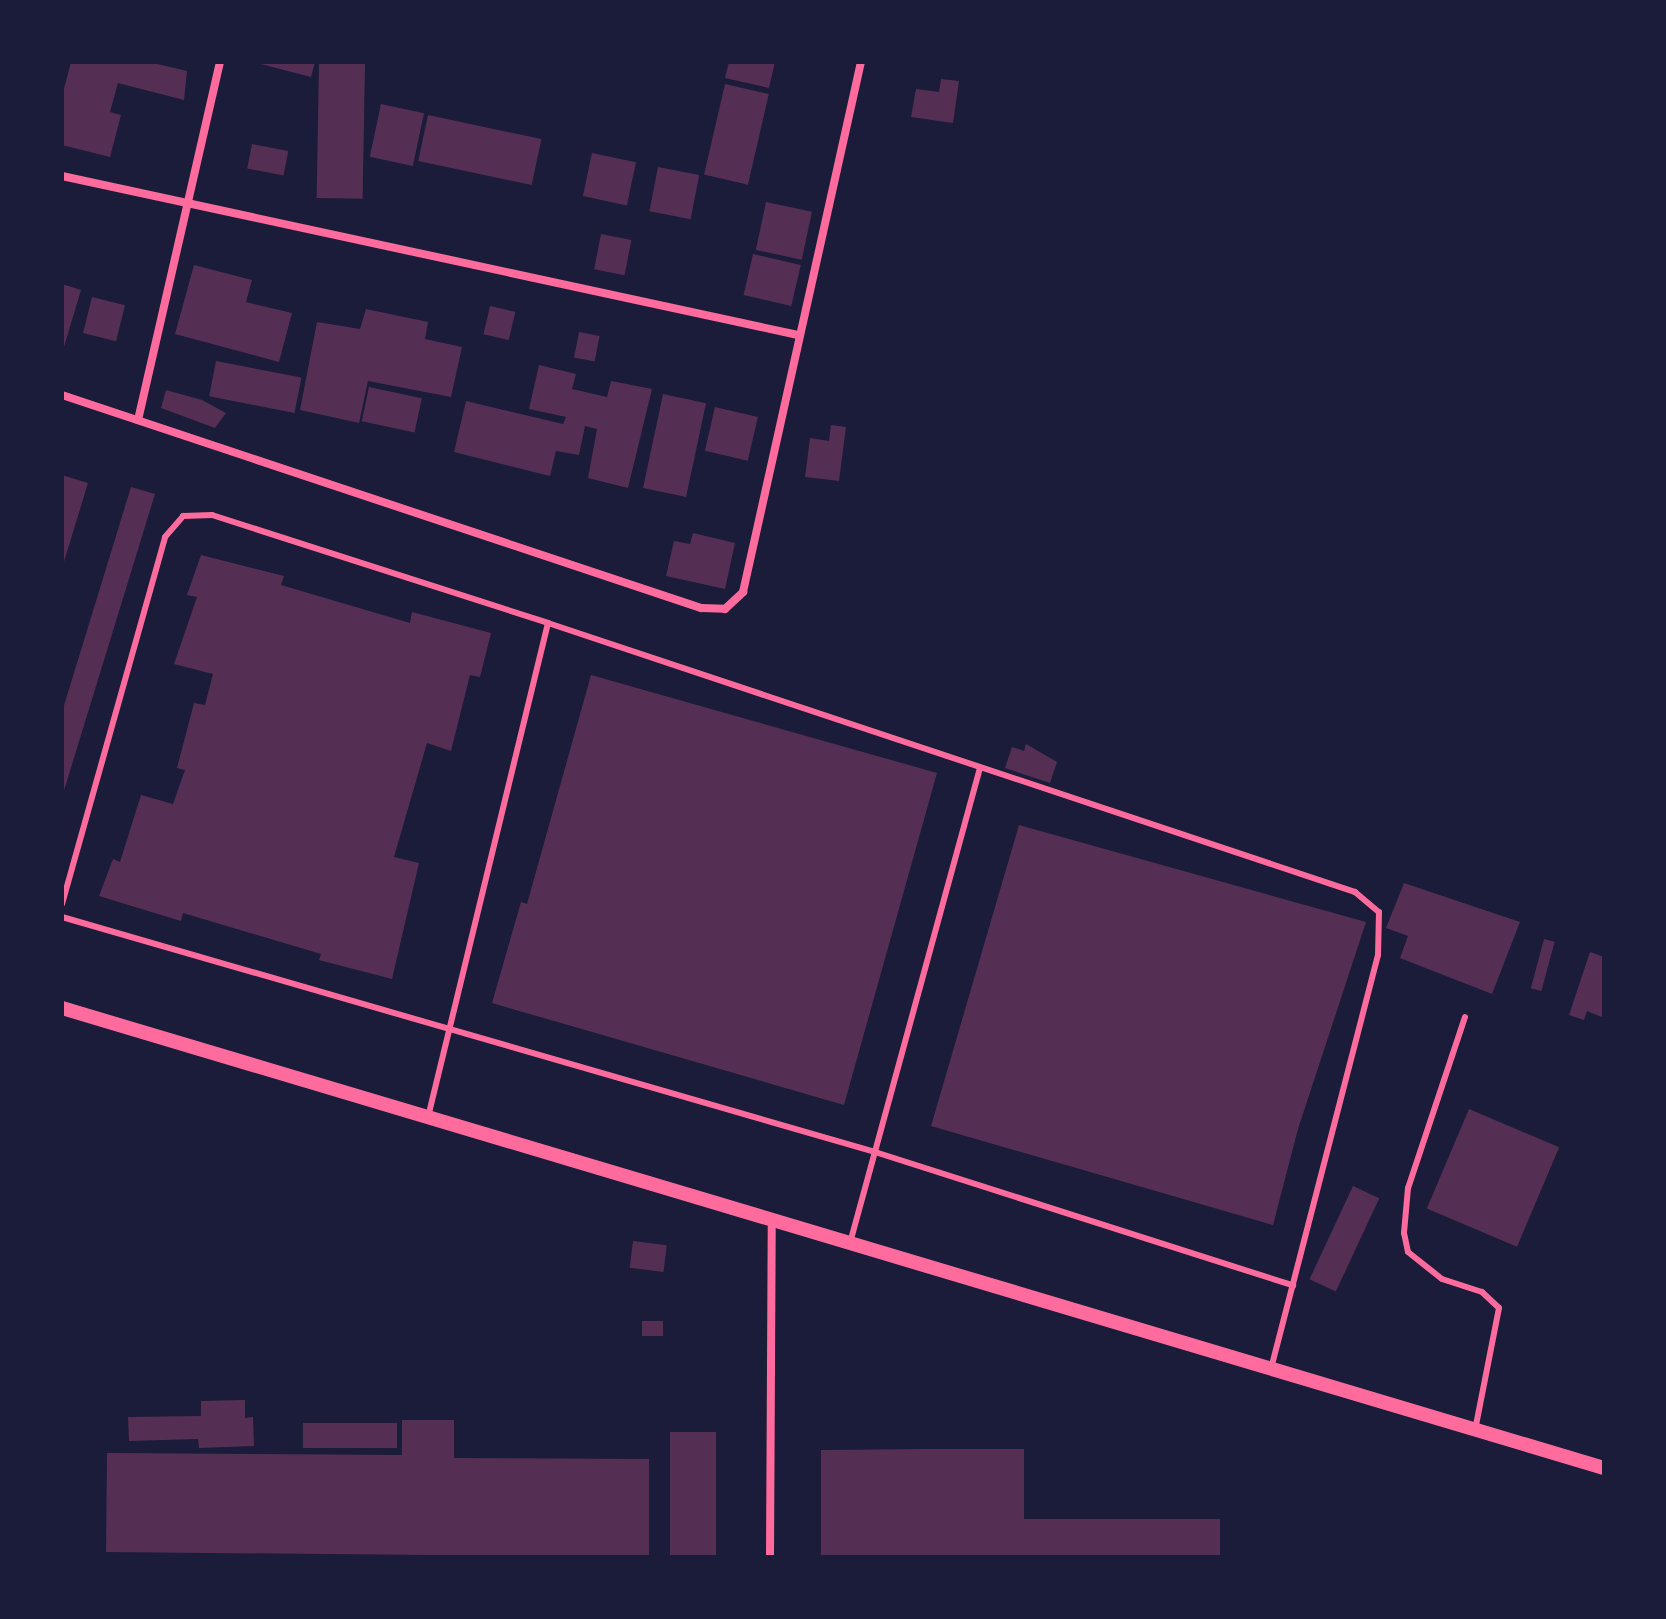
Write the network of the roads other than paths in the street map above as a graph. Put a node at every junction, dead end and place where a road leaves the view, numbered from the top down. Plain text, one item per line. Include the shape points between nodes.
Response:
1 (220, 62) edge
2 (861, 62) edge
3 (62, 176) edge
4 (190, 205) junction
5 (798, 335) junction
6 (62, 395) edge
7 (138, 420) junction
8 (548, 623) junction
9 (980, 769) junction
10 (62, 904) edge
11 (62, 917) edge
12 (62, 1008) edge
13 (1465, 1017) dead end
14 (449, 1030) junction
15 (428, 1117) junction
16 (875, 1152) junction
17 (772, 1220) junction
18 (850, 1243) junction
19 (1293, 1285) junction
20 (1271, 1369) junction
21 (1475, 1430) junction
22 (1604, 1468) edge
23 (770, 1557) edge

1 - 4 street
2 - 5 street
3 - 4 street
4 - 5 street
4 - 7 street
5 - 7 street via 743,592 725,609 701,608
6 - 7 street
8 - 9 lane
8 - 10 lane via 212,515 183,516 165,537
8 - 14 lane
9 - 16 lane
9 - 19 lane via 1355,892 1379,912 1378,955
11 - 14 lane
12 - 15 street
13 - 21 lane via 1408,1188 1404,1233 1408,1252 1442,1279 1482,1292 1499,1308
14 - 15 lane
14 - 16 lane
15 - 17 street
16 - 18 lane
16 - 19 lane
17 - 18 street
17 - 23 street
18 - 20 street
19 - 20 lane
20 - 21 street
21 - 22 street

